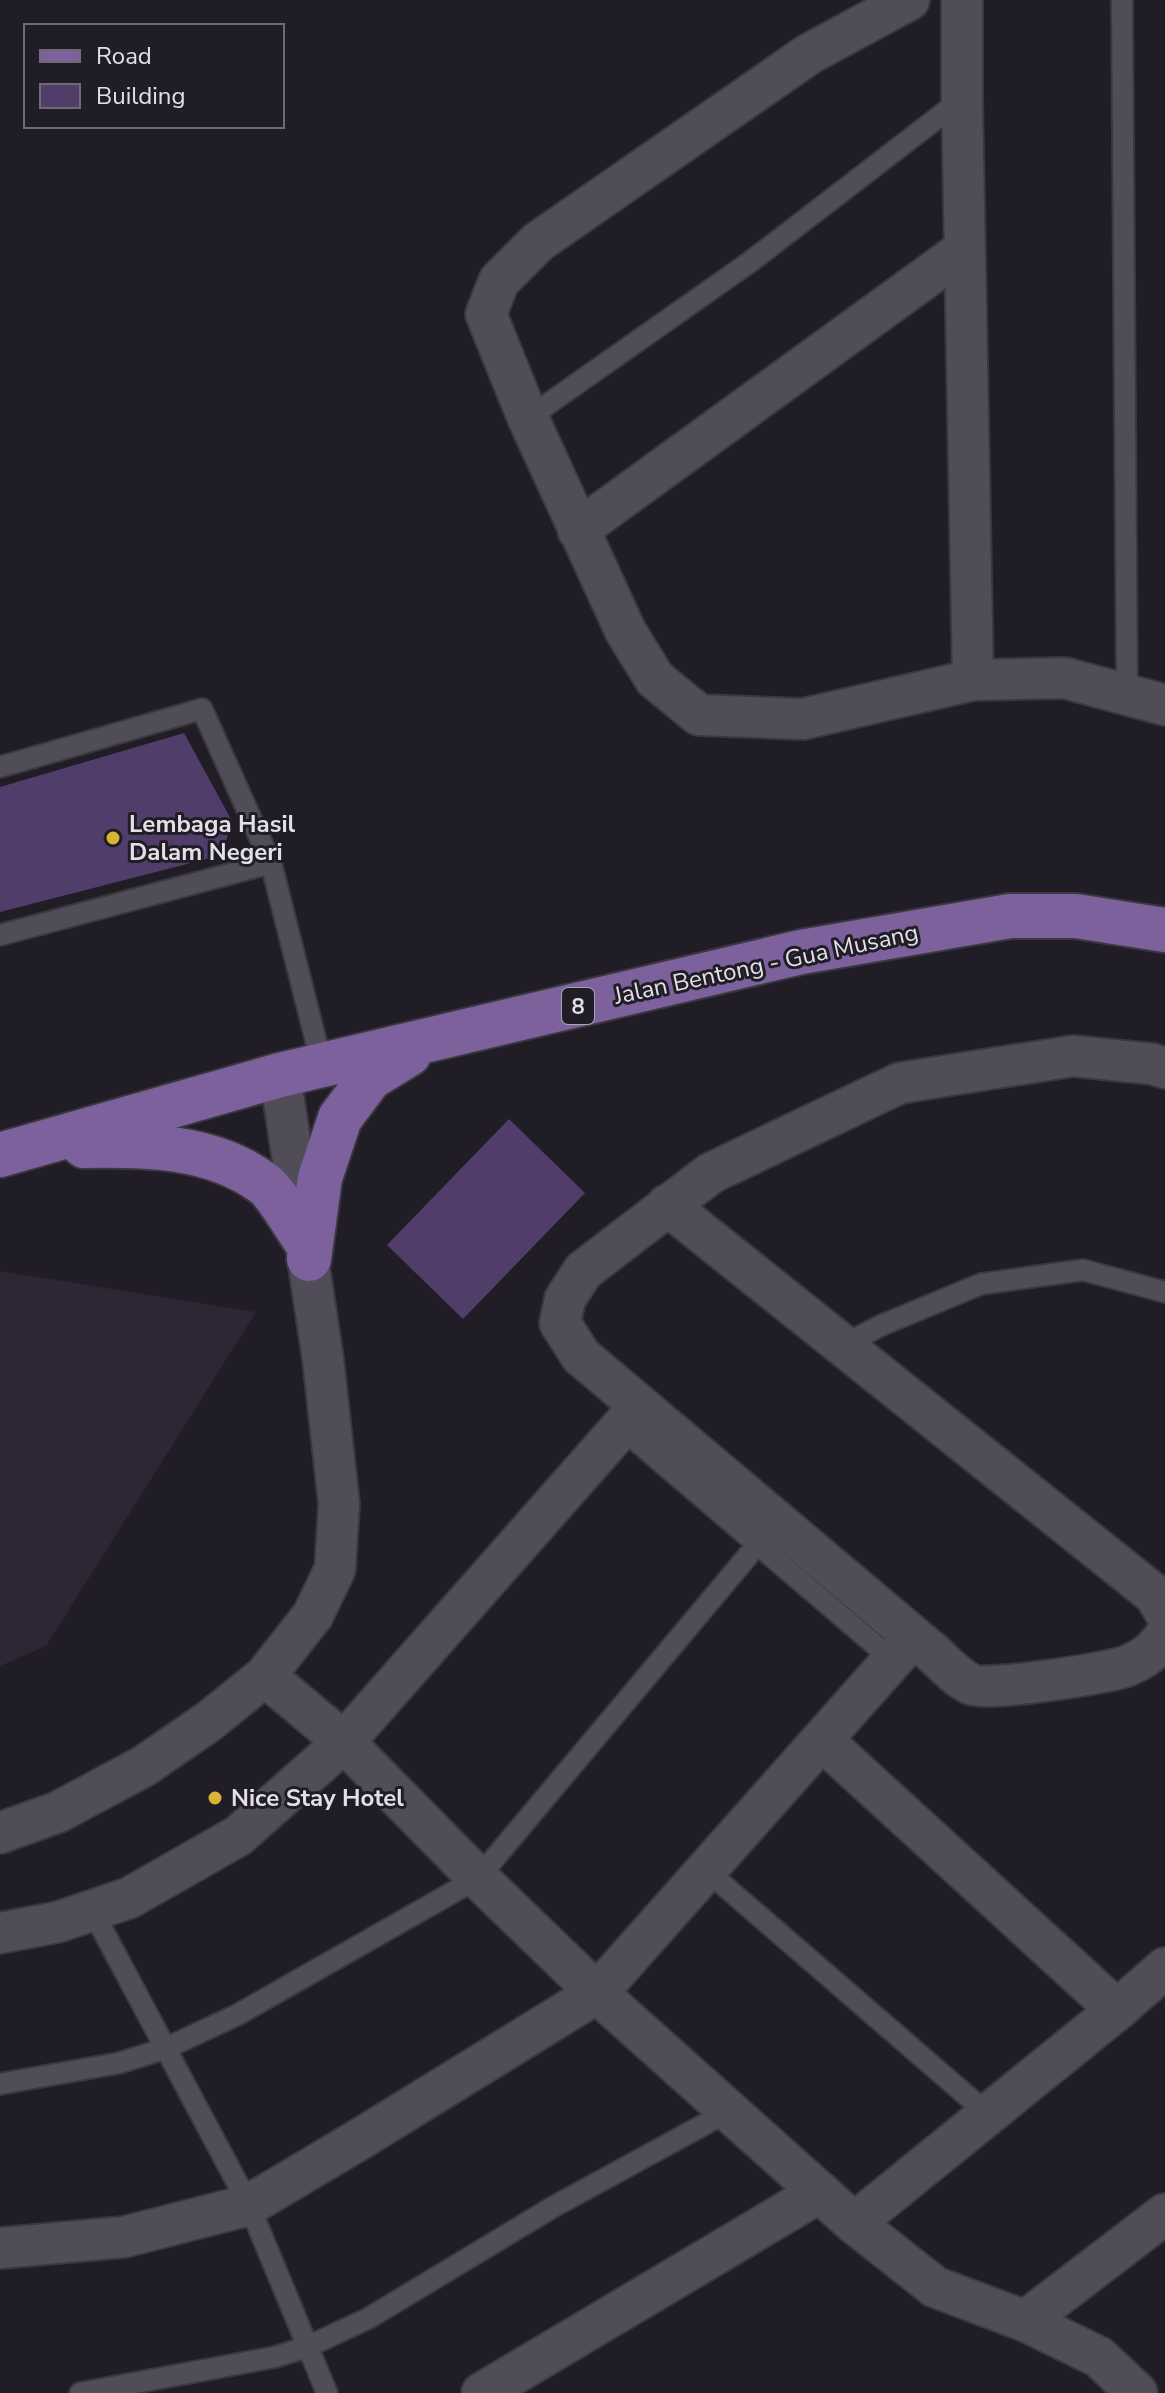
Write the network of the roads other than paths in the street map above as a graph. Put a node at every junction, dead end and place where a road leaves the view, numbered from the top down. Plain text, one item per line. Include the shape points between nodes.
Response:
1 (909, 0) edge
2 (962, 0) edge
3 (1122, 0) edge
4 (962, 99) junction
5 (965, 249) junction
6 (528, 418) junction
7 (578, 530) junction
8 (973, 680) junction
9 (1127, 695) junction
10 (1165, 705) edge
11 (0, 767) edge
12 (271, 863) junction
13 (1165, 930) edge
14 (0, 935) edge
15 (432, 1041) junction
16 (322, 1065) junction
17 (1165, 1068) edge
18 (280, 1075) junction
19 (15, 1150) edge
20 (667, 1205) junction
21 (308, 1251) junction
22 (1165, 1292) edge
23 (841, 1346) junction
24 (630, 1417) junction
25 (757, 1545) junction
26 (1165, 1612) edge
27 (1165, 1636) edge
28 (903, 1649) junction
29 (265, 1676) junction
30 (822, 1740) junction
31 (344, 1742) junction
32 (0, 1833) edge
33 (706, 1870) junction
34 (478, 1878) junction
35 (92, 1910) junction
36 (0, 1933) edge
37 (1165, 1968) edge
38 (597, 1993) junction
39 (1117, 2010) junction
40 (164, 2049) junction
41 (0, 2084) edge
42 (729, 2111) junction
43 (988, 2114) junction
44 (820, 2192) junction
45 (249, 2205) junction
46 (1165, 2214) edge
47 (854, 2223) junction
48 (0, 2248) edge
49 (1025, 2321) junction
50 (307, 2347) junction
51 (80, 2393) edge
52 (327, 2393) edge
53 (482, 2393) edge
54 (1137, 2393) edge

1 - 6 street via 809,54 538,242 499,281 486,314
2 - 4 street
3 - 9 lane
4 - 5 street
4 - 6 lane via 750,262
5 - 7 street
5 - 8 street
6 - 7 street
7 - 8 street via 626,632 655,679 699,715 803,719
8 - 9 street via 1065,678
9 - 10 street
11 - 12 lane via 202,709
12 - 14 lane
12 - 16 lane
13 - 15 main road, Jalan Bentong - Gua Musang / 8 via 1076,916 1010,916 951,924 801,952
15 - 16 main road, Jalan Bentong - Gua Musang / 8
15 - 21 main road via 370,1078 340,1118 320,1178
16 - 18 main road, Jalan Bentong - Gua Musang / 8
17 - 20 street via 1073,1056 900,1083 711,1173
18 - 19 main road, Jalan Bentong - Gua Musang / 8
18 - 21 street
19 - 21 main road via 149,1145 216,1158 265,1184
20 - 23 street
20 - 24 street via 583,1271 565,1299 560,1323
21 - 29 street via 339,1504 335,1569 313,1615
22 - 23 lane via 1083,1270 981,1284
23 - 26 street via 1155,1595
24 - 25 lane
24 - 28 street
24 - 31 street
25 - 28 lane
25 - 34 lane
27 - 28 street via 1154,1651 1125,1667 1005,1687 975,1686
28 - 30 street
29 - 31 street
29 - 32 street via 144,1766 58,1812
30 - 33 street
30 - 39 street
31 - 34 street
31 - 35 street via 238,1836 129,1898
33 - 38 street
33 - 43 lane
34 - 38 street
34 - 40 lane via 237,2015
35 - 36 street
35 - 40 lane
37 - 39 street
38 - 42 street
38 - 45 street
39 - 43 street
40 - 41 lane via 119,2063
40 - 45 lane
42 - 44 street
42 - 50 lane via 553,2207 369,2318
43 - 47 street
44 - 47 street
44 - 53 street
45 - 48 street via 124,2237
45 - 50 lane
46 - 49 street
47 - 49 street via 935,2287
49 - 54 street via 1099,2357
50 - 51 lane
50 - 52 lane

